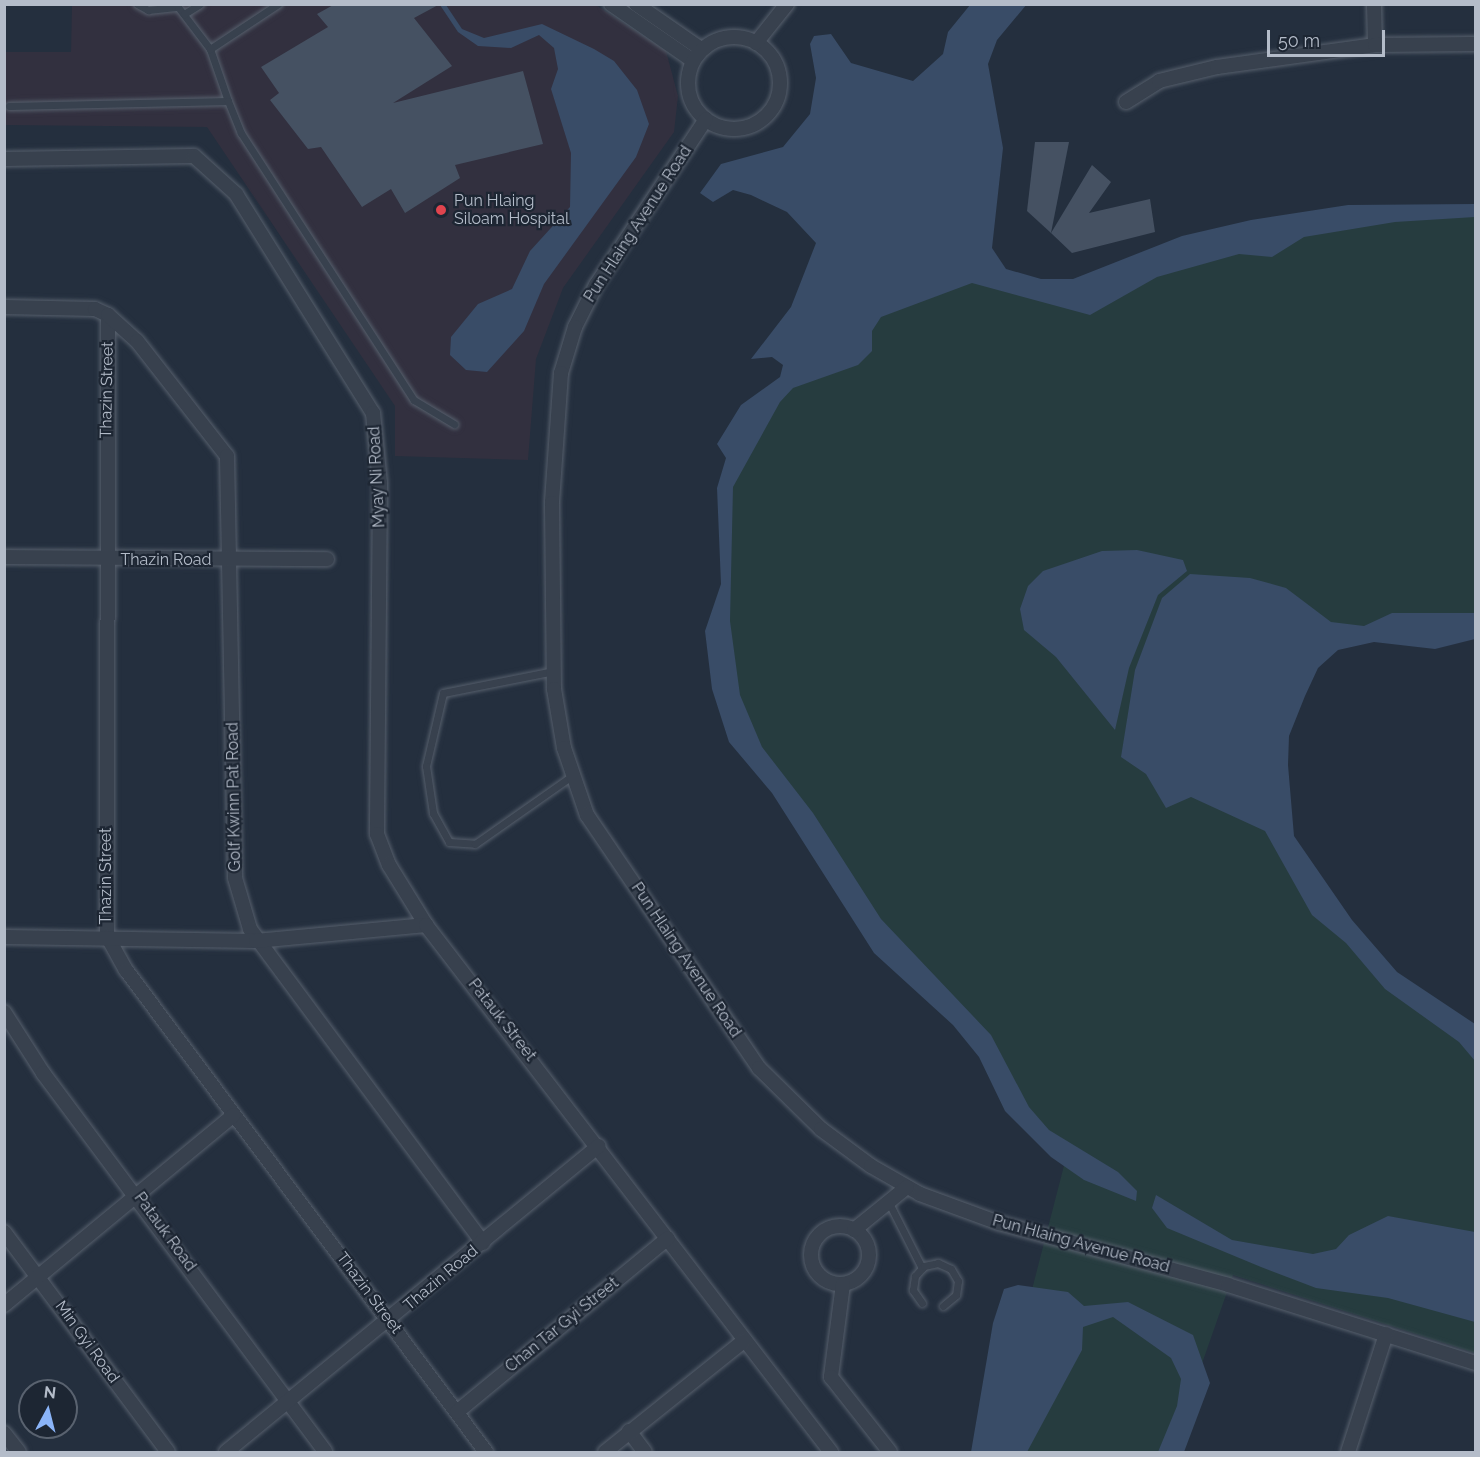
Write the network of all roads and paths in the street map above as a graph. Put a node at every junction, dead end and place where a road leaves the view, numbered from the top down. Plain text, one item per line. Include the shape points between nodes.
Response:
1 (137, 4) edge
2 (200, 4) edge
3 (278, 4) edge
4 (612, 4) edge
5 (636, 4) edge
6 (787, 4) edge
7 (1374, 4) edge
8 (178, 6) edge
9 (184, 14) junction
10 (756, 43) junction
11 (1476, 44) edge
12 (1375, 45) junction
13 (210, 49) junction
14 (697, 55) junction
15 (228, 101) junction
16 (1126, 102) dead end
17 (9, 106) dead end
18 (706, 119) junction
19 (4, 159) edge
20 (4, 307) edge
21 (108, 315) junction
22 (454, 423) dead end
23 (4, 557) edge
24 (327, 558) dead end
25 (229, 560) junction
26 (104, 561) junction
27 (554, 671) junction
28 (573, 775) junction
29 (426, 926) junction
30 (107, 936) junction
31 (4, 937) edge
32 (256, 941) junction
33 (4, 1012) edge
34 (234, 1115) junction
35 (599, 1146) junction
36 (907, 1187) junction
37 (140, 1198) junction
38 (889, 1203) junction
39 (854, 1230) junction
40 (4, 1232) edge
41 (668, 1238) junction
42 (483, 1243) junction
43 (922, 1268) junction
44 (39, 1277) junction
45 (843, 1284) junction
46 (922, 1303) dead end
47 (4, 1305) edge
48 (943, 1306) dead end
49 (390, 1321) junction
50 (1386, 1334) junction
51 (745, 1340) junction
52 (1476, 1363) edge
53 (289, 1404) junction
54 (457, 1412) junction
55 (629, 1431) junction
56 (4, 1433) edge
57 (19, 1452) edge
58 (168, 1452) edge
59 (226, 1452) edge
60 (325, 1452) edge
61 (486, 1452) edge
62 (605, 1452) edge
63 (645, 1452) edge
64 (831, 1452) edge
65 (890, 1452) edge
66 (1348, 1452) edge

1 - 8 lane via 148,10
2 - 9 lane
3 - 13 lane
4 - 14 street
5 - 14 street
6 - 10 street
7 - 12 street
8 - 9 lane
9 - 13 lane
10 - 14 street via 726,36
10 - 18 street via 774,60 780,79 775,105 758,123 743,129
11 - 12 street
12 - 16 street via 1216,67 1159,81
13 - 15 lane
14 - 18 street via 687,91
15 - 17 lane
15 - 22 lane via 241,133 414,400
18 - 27 street, Pun Hlaing Avenue Road via 596,285 575,327 561,373 552,503
19 - 29 street, Myay Ni Road via 194,156 236,194 373,413 380,483 377,834 388,865
20 - 21 street via 95,309
21 - 25 street, Golf Kwinn Pat Road via 137,341 227,456
21 - 26 street, Thazin Street
23 - 26 street, Thazin Road
24 - 25 street, Thazin Road
25 - 26 street, Thazin Road
25 - 32 street, Golf Kwinn Pat Road via 235,878
26 - 30 street, Thazin Street
27 - 28 street, Pun Hlaing Avenue Road via 564,748
27 - 28 lane via 442,693 426,766 433,813 449,842 475,844
28 - 36 street, Pun Hlaing Avenue Road via 587,815 759,1068 821,1129
29 - 32 street
29 - 35 street, Patauk Street
30 - 31 street
30 - 32 street
30 - 34 street, Thazin Street via 126,970
32 - 42 street, Golf Kwinn Pat Road
33 - 37 street, Patauk Road via 43,1073
34 - 37 street
34 - 49 street, Thazin Street
35 - 41 street, Patauk Street
35 - 42 street, Thazin Road
36 - 38 street
36 - 50 street, Pun Hlaing Avenue Road via 999,1223 1228,1285
37 - 44 street
37 - 53 street, Patauk Road
38 - 39 street
38 - 43 lane
39 - 45 street via 869,1249 868,1265 858,1278
39 - 45 street via 837,1227 822,1233 811,1254 820,1276
40 - 44 street, Min Gyi Road
41 - 51 street, Patauk Street
41 - 54 street, Chan Tar Gyi Street
42 - 49 street, Thazin Road
43 - 46 lane via 913,1283
43 - 48 lane via 938,1263 956,1274 957,1295
44 - 47 street
44 - 58 street, Min Gyi Road
45 - 65 street via 831,1377
49 - 53 street, Thazin Road
49 - 54 street, Thazin Street
50 - 52 street, Pun Hlaing Avenue Road
50 - 66 street
51 - 55 street
51 - 64 street, Patauk Street
53 - 59 street, Thazin Road
53 - 60 street, Patauk Road
54 - 61 street, Thazin Street
55 - 62 street
55 - 63 street
56 - 57 street

